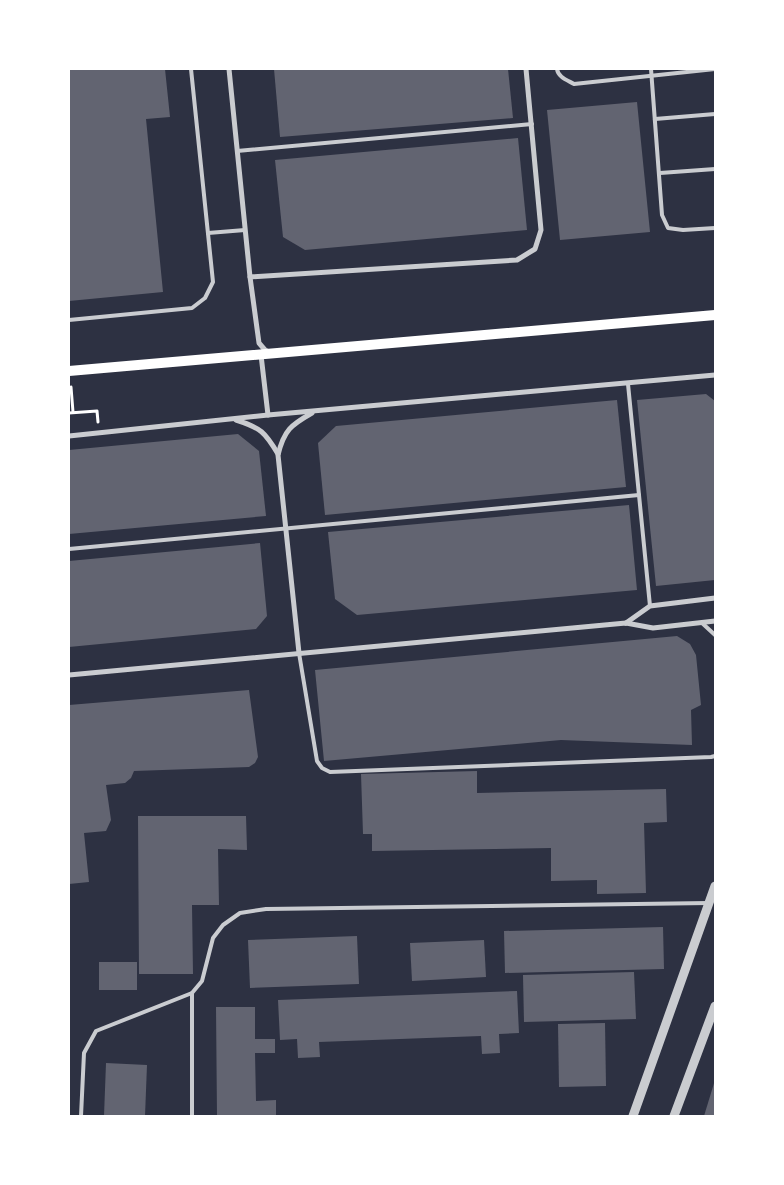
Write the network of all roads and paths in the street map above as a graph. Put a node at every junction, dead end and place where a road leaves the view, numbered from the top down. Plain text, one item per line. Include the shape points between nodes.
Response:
1 (191, 69) edge
2 (229, 69) edge
3 (526, 69) edge
4 (557, 69) edge
5 (650, 69) edge
6 (715, 69) edge
7 (651, 75) junction
8 (715, 114) edge
9 (655, 119) junction
10 (532, 124) junction
11 (237, 151) junction
12 (715, 169) edge
13 (660, 173) junction
14 (715, 228) edge
15 (245, 230) junction
16 (208, 233) junction
17 (250, 277) junction
18 (715, 315) edge
19 (69, 320) edge
20 (272, 354) junction
21 (261, 355) junction
22 (69, 371) edge
23 (715, 376) edge
24 (628, 384) junction
25 (315, 412) junction
26 (71, 413) edge
27 (268, 415) junction
28 (232, 419) junction
29 (99, 433) junction
30 (69, 436) edge
31 (278, 455) junction
32 (639, 495) junction
33 (285, 527) junction
34 (69, 549) edge
35 (715, 598) edge
36 (650, 606) junction
37 (715, 621) edge
38 (702, 622) junction
39 (626, 623) junction
40 (715, 635) edge
41 (299, 653) junction
42 (69, 675) edge
43 (715, 756) edge
44 (715, 886) edge
45 (709, 903) junction
46 (192, 993) junction
47 (715, 1006) edge
48 (81, 1116) edge
49 (192, 1116) edge
50 (633, 1116) edge
51 (674, 1116) edge

1 - 16 lane
2 - 11 street
3 - 10 street
4 - 7 lane via 564,79 574,84
5 - 7 lane
6 - 7 lane
7 - 9 lane
8 - 9 lane
9 - 13 lane
10 - 11 lane
10 - 17 street via 541,230 534,249 517,260
11 - 15 street
12 - 13 lane
13 - 14 lane via 662,215 668,228
15 - 16 lane
15 - 17 street
16 - 19 lane via 213,282 205,298 192,308
17 - 20 street via 259,343
18 - 20 main road
20 - 21 main road
21 - 22 main road
21 - 27 street
22 - 26 path
23 - 24 street
24 - 25 street
24 - 32 lane
25 - 27 street
25 - 31 street via 296,422 282,438
26 - 29 path via 97,411
27 - 28 street
28 - 29 street
28 - 31 street via 255,426 267,436
29 - 30 street
31 - 33 street
32 - 33 lane
32 - 36 lane
33 - 34 lane
33 - 41 street
35 - 36 street
36 - 39 street
37 - 38 street
38 - 39 street via 653,628
38 - 40 lane
39 - 41 street
41 - 42 street
41 - 43 lane via 317,761 330,772
44 - 45 street
45 - 46 lane via 266,909 240,913 223,925 213,938 202,981
45 - 50 street
46 - 48 lane via 96,1031 84,1052
46 - 49 lane
47 - 51 street

